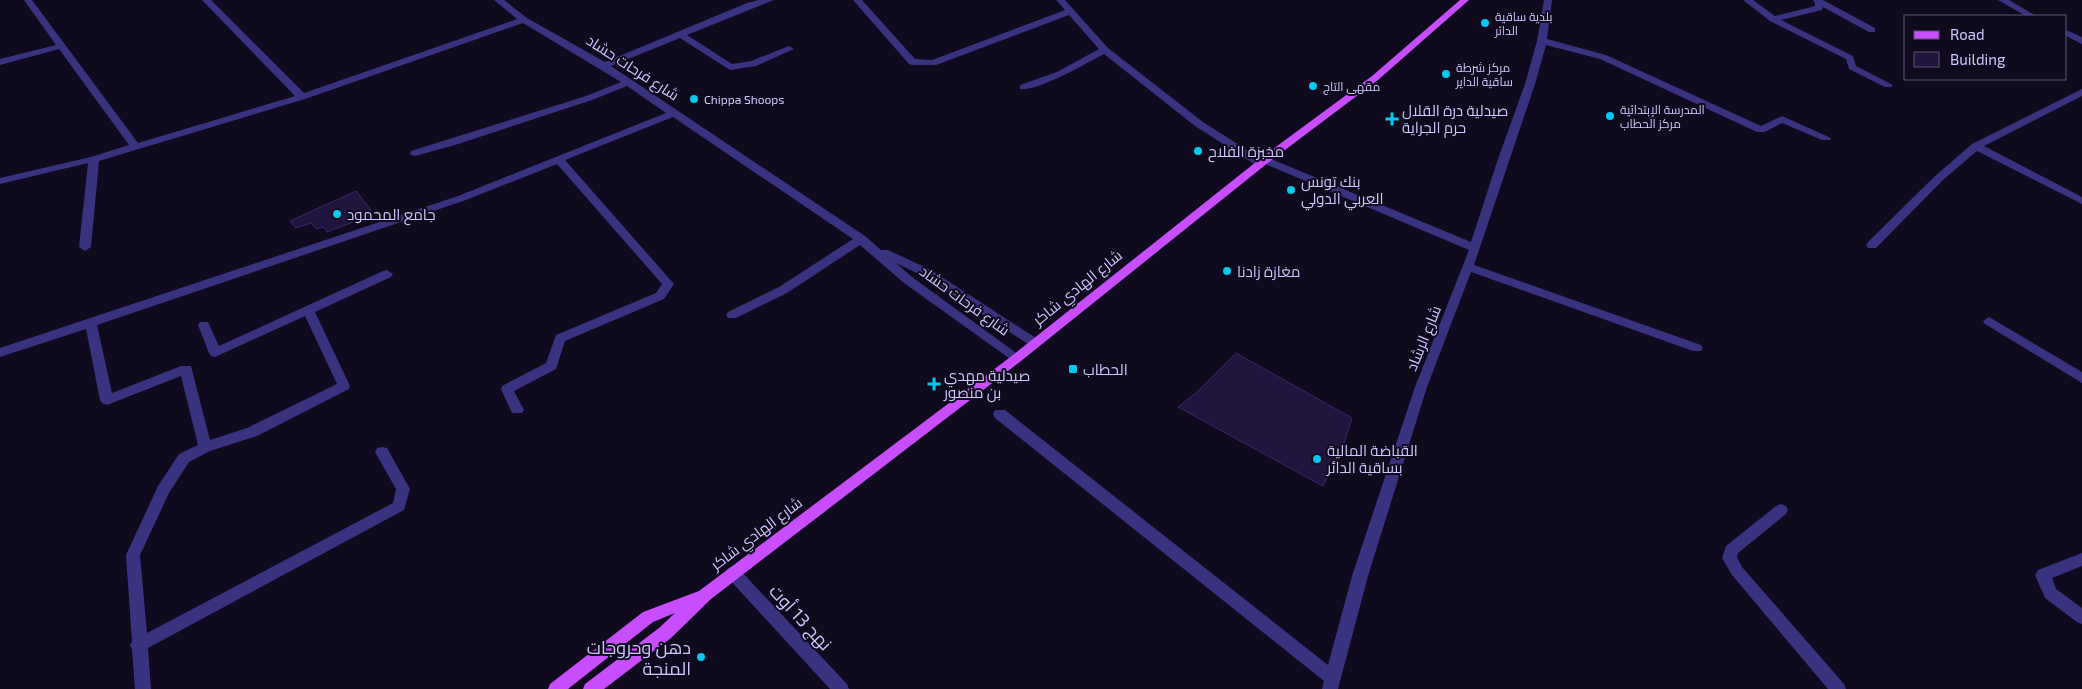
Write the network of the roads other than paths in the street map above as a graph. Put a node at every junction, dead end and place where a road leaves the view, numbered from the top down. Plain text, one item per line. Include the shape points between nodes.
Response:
1 (28, 0) edge
2 (206, 0) edge
3 (498, 0) edge
4 (770, 0) edge
5 (857, 0) edge
6 (1060, 0) edge
7 (1465, 0) edge
8 (1548, 0) edge
9 (1747, 0) edge
10 (2002, 0) edge
11 (1819, 1) edge
12 (1071, 11) junction
13 (2030, 15) edge
14 (1773, 19) junction
15 (524, 20) junction
16 (1872, 30) dead end
17 (680, 34) junction
18 (2067, 34) edge
19 (1542, 41) junction
20 (2082, 42) edge
21 (61, 46) junction
22 (789, 49) dead end
23 (1105, 50) junction
24 (0, 62) edge
25 (604, 66) junction
26 (629, 82) junction
27 (1888, 86) dead end
28 (1023, 87) dead end
29 (2082, 92) edge
30 (302, 97) junction
31 (674, 113) junction
32 (1826, 138) dead end
33 (135, 146) junction
34 (1976, 146) junction
35 (415, 153) dead end
36 (94, 158) junction
37 (559, 160) junction
38 (1263, 161) junction
39 (0, 181) edge
40 (2082, 202) edge
41 (861, 239) junction
42 (1872, 245) dead end
43 (85, 247) dead end
44 (873, 248) junction
45 (1475, 248) junction
46 (1468, 266) junction
47 (387, 274) dead end
48 (308, 310) junction
49 (732, 315) dead end
50 (1989, 321) dead end
51 (91, 324) junction
52 (204, 325) dead end
53 (1035, 343) junction
54 (1697, 348) dead end
55 (0, 353) edge
56 (1017, 358) junction
57 (2082, 378) edge
58 (517, 410) dead end
59 (1000, 414) dead end
60 (205, 447) junction
61 (382, 452) dead end
62 (1781, 510) dead end
63 (2082, 559) edge
64 (733, 573) junction
65 (706, 594) junction
66 (2082, 618) edge
67 (138, 645) junction
68 (1331, 683) edge
69 (142, 689) edge
70 (556, 689) edge
71 (591, 689) edge
72 (841, 689) edge
73 (1838, 689) edge

1 - 21 street
2 - 30 street
3 - 15 street, شارع فرحات حشاد
4 - 17 street
5 - 12 street via 912,62 932,64
6 - 12 street
7 - 38 main road, شارع الهادي شاكر via 1375,78
8 - 19 street, شارع الرشاد
9 - 14 street
10 - 13 street
11 - 14 street via 1819,8
11 - 16 street
12 - 23 street
14 - 27 street via 1850,58 1852,67
15 - 25 street, شارع فرحات حشاد
15 - 30 street
17 - 22 street via 730,67 753,64
17 - 25 street
18 - 20 street
19 - 32 street via 1602,57 1760,130 1782,119
19 - 45 street, شارع الرشاد
21 - 24 street
21 - 33 street
23 - 28 street via 1060,74
23 - 38 street via 1200,124
25 - 26 street, شارع فرحات حشاد
26 - 31 street, شارع فرحات حشاد
26 - 35 street via 589,98
29 - 34 street
30 - 33 street
31 - 37 street
31 - 41 street, شارع فرحات حشاد
33 - 36 street
34 - 40 street
34 - 42 street
36 - 39 street
36 - 43 street
37 - 51 street via 462,198
37 - 58 street via 668,284 660,296 560,338 551,366 507,389
38 - 45 street
38 - 53 main road, شارع الهادي شاكر
41 - 44 street, شارع فرحات حشاد
41 - 49 street via 783,290
44 - 53 street, شارع فرحات حشاد via 927,273
44 - 56 street, شارع فرحات حشاد via 908,280
45 - 46 street, شارع الرشاد
46 - 54 street
46 - 68 street, شارع الرشاد via 1420,387 1360,576
47 - 48 street
48 - 52 street via 214,353
48 - 60 street via 344,386 252,432
50 - 57 street
51 - 55 street
51 - 60 street via 107,400 186,370
53 - 56 main road, شارع الهادي شاكر
56 - 64 main road, شارع الهادي شاكر
59 - 68 street
60 - 67 street via 184,458 163,490 133,555
61 - 67 street via 403,489 399,506
62 - 73 street via 1731,550 1729,558
63 - 66 street via 2043,575 2050,593
64 - 65 main road, شارع الهادي شاكر
64 - 72 street, نهج 13 أوت
65 - 70 main road, شارع الهادي شاكر via 648,617
65 - 71 main road, شارع الهادي شاكر via 665,633
67 - 69 street

